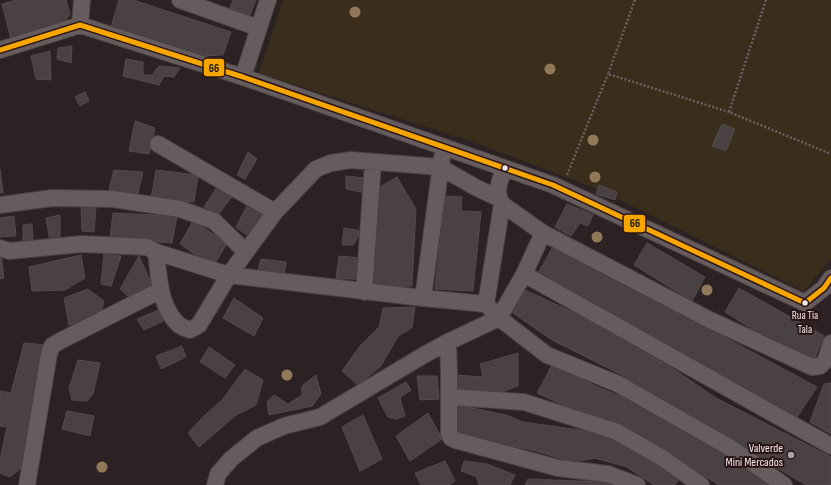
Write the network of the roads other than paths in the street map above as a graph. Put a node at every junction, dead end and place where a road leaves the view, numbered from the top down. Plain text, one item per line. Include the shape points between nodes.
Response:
1 (82, 0) edge
2 (180, 0) edge
3 (268, 0) edge
4 (80, 25) junction
5 (259, 28) junction
6 (0, 50) edge
7 (243, 77) junction
8 (158, 144) dead end
9 (445, 148) junction
10 (373, 162) junction
11 (440, 167) junction
12 (504, 168) junction
13 (500, 201) junction
14 (0, 205) edge
15 (275, 212) junction
16 (543, 233) junction
17 (0, 248) edge
18 (156, 252) junction
19 (246, 252) junction
20 (524, 274) junction
21 (229, 275) junction
22 (831, 278) edge
23 (161, 290) junction
24 (364, 292) junction
25 (423, 298) junction
26 (486, 304) junction
27 (499, 318) junction
28 (448, 342) junction
29 (831, 343) edge
30 (450, 397) junction
31 (831, 446) edge
32 (27, 485) edge
33 (215, 485) edge
34 (637, 485) edge
35 (701, 485) edge
36 (784, 485) edge

1 - 4 street
2 - 5 street
3 - 5 street
4 - 6 street
4 - 7 street
5 - 7 street
7 - 9 street
8 - 15 street
9 - 11 street
9 - 12 street
10 - 11 street
10 - 15 street via 351,160 331,163 316,169
10 - 24 street
11 - 13 street
11 - 25 street
12 - 13 street via 497,192
12 - 22 street via 553,185 805,303 824,288
13 - 16 street
13 - 26 street
14 - 19 street via 52,198 114,199 180,209 214,220
15 - 19 street
16 - 20 street
16 - 29 street via 710,320 812,367 820,366 826,360
17 - 18 street via 9,251 82,244 147,247
18 - 21 street
18 - 23 street
19 - 21 street
20 - 27 street
20 - 31 street
21 - 23 street via 198,325 190,330 180,325 168,311
21 - 24 street
23 - 32 street via 52,346
24 - 25 street
25 - 26 street
26 - 27 street
27 - 28 street
27 - 36 street via 548,355 618,384 734,450
28 - 30 street
28 - 33 street via 320,417 284,426 257,438 231,459 218,474
30 - 34 street via 449,434 455,440 558,468 608,474
30 - 35 street via 524,402 615,431 661,457

